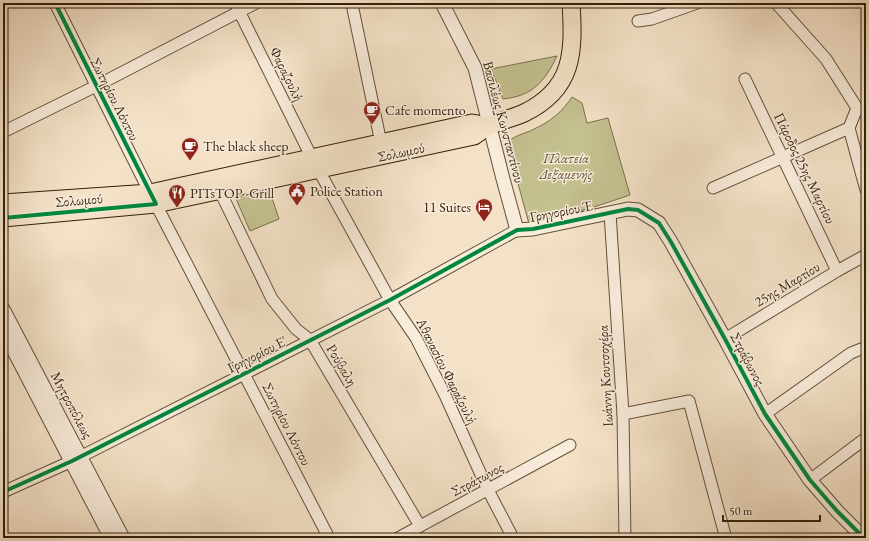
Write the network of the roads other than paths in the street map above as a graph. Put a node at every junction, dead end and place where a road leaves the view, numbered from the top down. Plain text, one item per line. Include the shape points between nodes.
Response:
1 (54, 3) edge
2 (256, 3) edge
3 (442, 3) edge
4 (571, 3) edge
5 (697, 3) edge
6 (776, 3) edge
7 (237, 7) edge
8 (353, 9) dead end
9 (638, 21) dead end
10 (745, 79) dead end
11 (96, 86) junction
12 (862, 110) edge
13 (489, 126) junction
14 (849, 128) junction
15 (3, 132) edge
16 (381, 143) junction
17 (783, 157) junction
18 (316, 164) junction
19 (217, 185) junction
20 (713, 188) dead end
21 (866, 190) edge
22 (153, 199) junction
23 (3, 203) edge
24 (610, 213) junction
25 (3, 218) edge
26 (518, 230) junction
27 (866, 255) edge
28 (837, 271) junction
29 (390, 300) junction
30 (3, 309) edge
31 (3, 330) edge
32 (725, 339) junction
33 (310, 340) junction
34 (866, 347) edge
35 (243, 373) junction
36 (623, 414) junction
37 (765, 414) junction
38 (866, 438) edge
39 (570, 445) dead end
40 (76, 458) junction
41 (810, 480) junction
42 (488, 490) junction
43 (3, 492) edge
44 (420, 526) junction
45 (725, 536) dead end
46 (111, 538) edge
47 (123, 538) edge
48 (329, 538) edge
49 (398, 538) edge
50 (513, 538) edge
51 (625, 538) edge
52 (864, 538) edge

1 - 11 street, Σωτηρίου Λόντου
2 - 7 street
3 - 13 street, Βασιλέως Κωνσταντίνου via 475,68
4 - 13 main road, Σολωμού via 572,47 570,59 558,86 552,94 526,112
5 - 9 street
6 - 12 street via 826,59
7 - 11 street
7 - 18 street, Φαραζουλή
8 - 16 street
10 - 17 street, Πάροδος 25ης Μαρτίου
11 - 15 street
11 - 22 street, Σωτηρίου Λόντου
12 - 14 street
13 - 16 main road, Σολωμού via 472,123
13 - 18 main road, Σολωμού via 474,136
13 - 26 street, Βασιλέως Κωνσταντίνου
14 - 17 street
14 - 21 street
16 - 18 main road, Σολωμού
17 - 20 street
17 - 28 street, Πάροδος 25ης Μαρτίου
18 - 19 main road, Σολωμού
18 - 29 street, Αθανασίου Φαραζουλή
19 - 22 main road, Σολωμού
19 - 33 street, Ρούβαλη via 272,299 296,329
22 - 23 main road, Σολωμού
22 - 25 main road, Σολωμού
22 - 35 street, Σωτηρίου Λόντου
24 - 26 street, Γρηγορίου Έ
24 - 32 street, Στράβωνος via 628,209 638,210 659,223
24 - 36 street, Ιωάννη Κουτσοχέρα
26 - 29 street, Γρηγορίου Ε'
27 - 28 street, 25ης Μαρτίου
28 - 32 street, 25ης Μαρτίου
29 - 33 street, Γρηγορίου Ε'
29 - 42 street, Αθανασίου Φαραζουλή via 416,338
30 - 40 street, Μητροπόλεως
31 - 40 street, Μητροπόλεως
32 - 37 street, Στράβωνος
33 - 35 street, Γρηγορίου Ε'
33 - 44 street, Ρούβαλη
34 - 37 street via 851,353
35 - 40 street, Γρηγορίου Ε'
35 - 48 street, Σωτηρίου Λόντου
36 - 45 street via 688,401
36 - 51 street, Ιωάννη Κουτσοχέρα
37 - 41 street, Στράβωνος
38 - 41 street
39 - 42 street, Στράτωνος
40 - 43 street, Γρηγορίου Ε'
40 - 46 street, Μητροπόλεως
40 - 47 street, Μητροπόλεως
41 - 52 street, Στράβωνος
42 - 44 street, Στράτωνος
42 - 50 street, Αθανασίου Φαραζουλή
44 - 49 street, Στράτωνος

